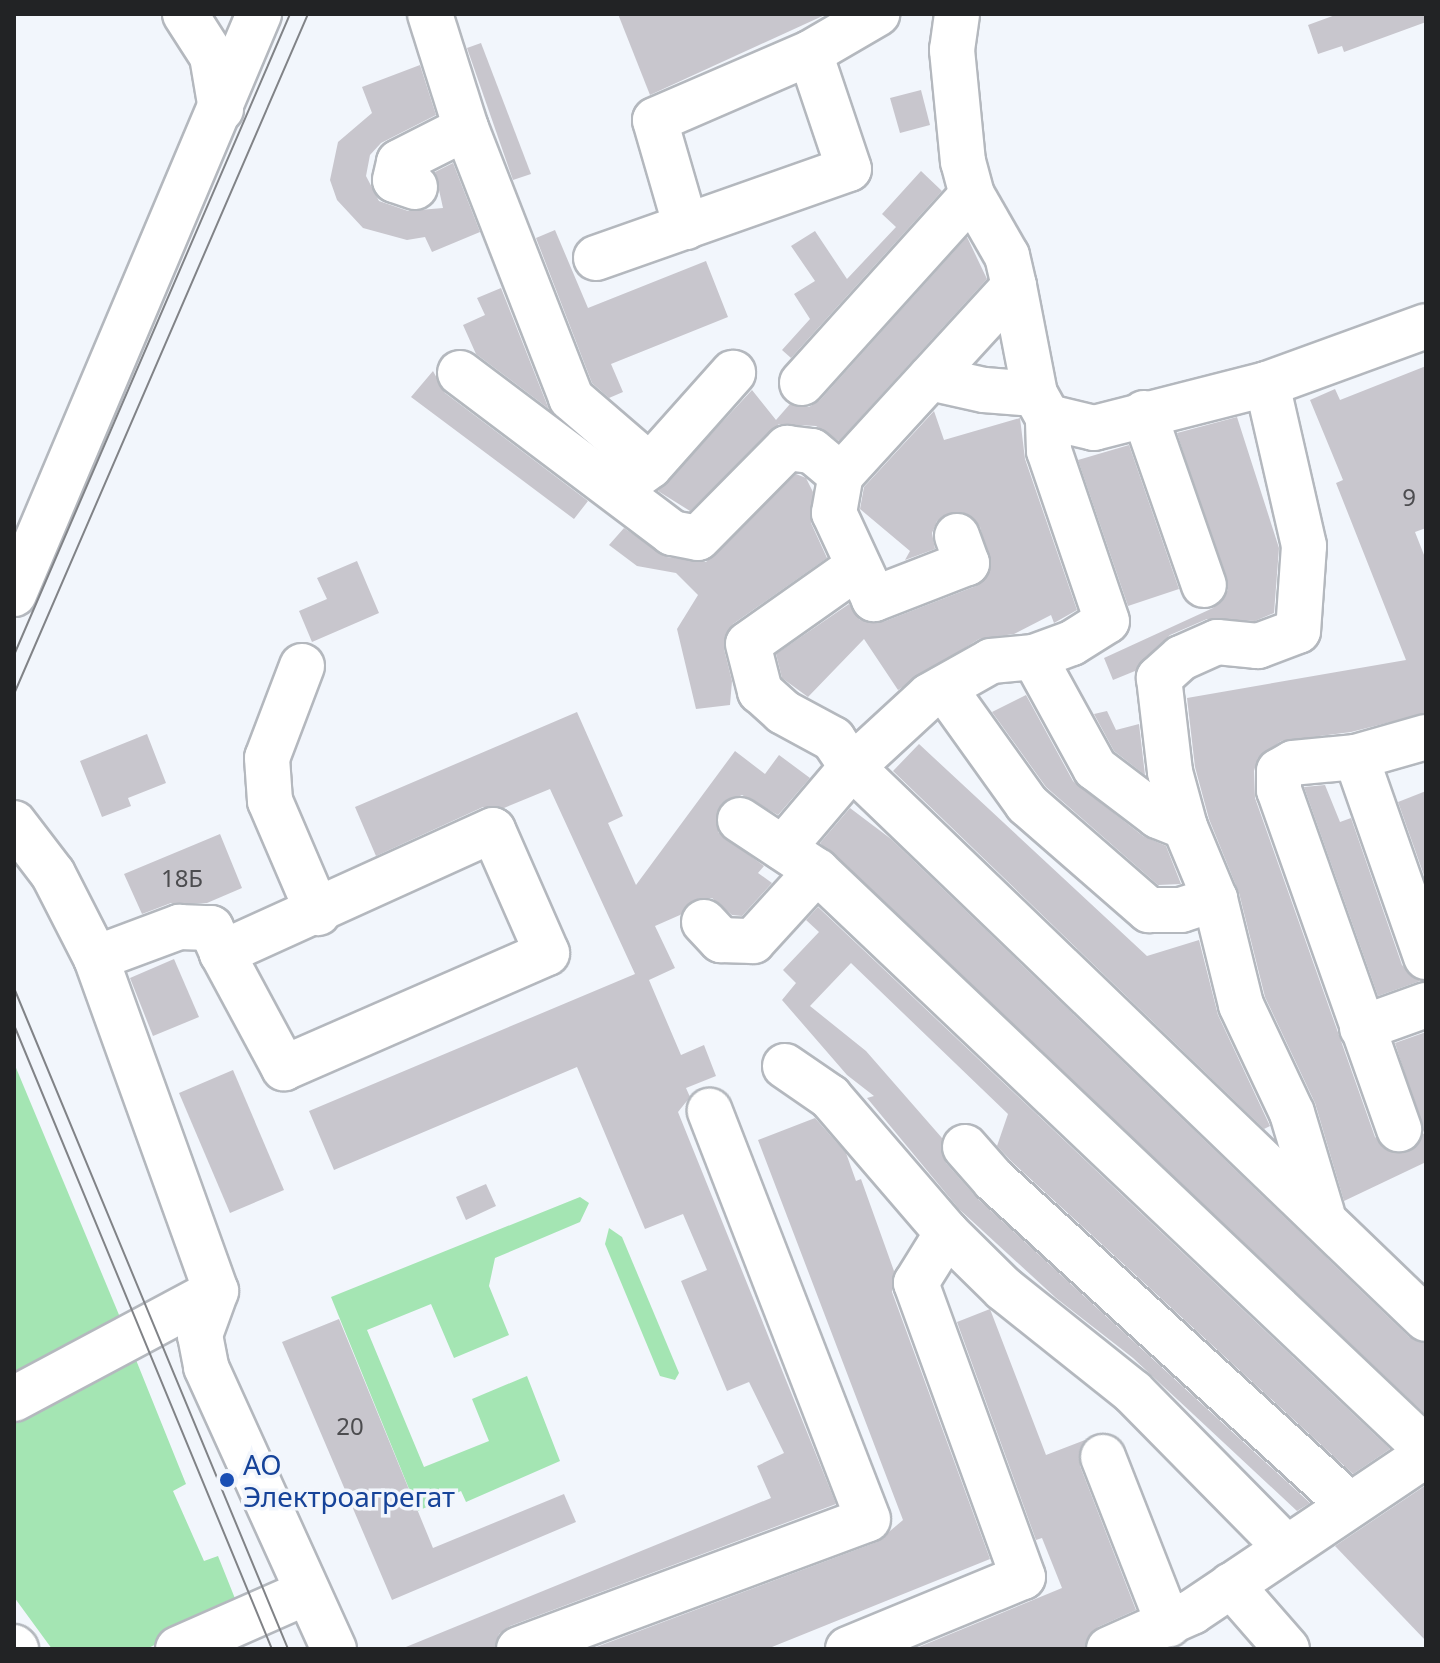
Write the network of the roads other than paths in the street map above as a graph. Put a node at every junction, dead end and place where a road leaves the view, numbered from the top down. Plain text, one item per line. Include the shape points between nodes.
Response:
1 (185, 14) edge
2 (259, 14) edge
3 (430, 14) edge
4 (877, 14) edge
5 (957, 14) edge
6 (810, 53) junction
7 (221, 109) junction
8 (466, 128) junction
9 (415, 187) dead end
10 (972, 195) junction
11 (686, 227) junction
12 (596, 258) dead end
13 (1014, 286) junction
14 (1426, 326) edge
15 (460, 373) dead end
16 (733, 373) dead end
17 (930, 378) junction
18 (802, 383) dead end
19 (1267, 384) junction
20 (1042, 406) junction
21 (1144, 413) junction
22 (841, 475) junction
23 (633, 478) junction
24 (957, 536) dead end
25 (857, 567) junction
26 (1204, 585) dead end
27 (14, 594) edge
28 (1034, 657) junction
29 (302, 666) dead end
30 (944, 688) junction
31 (1426, 737) edge
32 (1356, 757) junction
33 (852, 767) junction
34 (740, 820) dead end
35 (14, 823) edge
36 (1185, 827) junction
37 (800, 860) junction
38 (1215, 899) junction
39 (318, 913) junction
40 (704, 922) dead end
41 (222, 953) junction
42 (1426, 957) edge
43 (96, 958) junction
44 (1426, 1005) edge
45 (1362, 1028) junction
46 (785, 1066) dead end
47 (710, 1111) dead end
48 (1399, 1129) dead end
49 (965, 1147) dead end
50 (1322, 1216) junction
51 (947, 1233) junction
52 (216, 1291) junction
53 (1426, 1319) edge
54 (14, 1399) edge
55 (1426, 1452) edge
56 (1103, 1457) dead end
57 (1349, 1504) junction
58 (1287, 1548) junction
59 (1231, 1585) junction
60 (307, 1592) junction
61 (1169, 1625) junction
62 (1263, 1640) edge
63 (178, 1649) edge
64 (334, 1649) edge
65 (519, 1649) edge
66 (848, 1649) edge
67 (1109, 1649) edge

1 - 7 street via 212,56
2 - 7 street
3 - 8 street
4 - 6 street
5 - 10 street via 952,50 963,162
6 - 11 street via 655,120
6 - 11 street via 849,169
7 - 27 street
8 - 9 street via 399,162 395,180
8 - 23 street via 571,398
10 - 13 street via 1007,256
10 - 18 street
11 - 12 street
13 - 17 street
13 - 20 street
14 - 19 street
15 - 23 street
16 - 23 street
17 - 20 street
17 - 22 street
19 - 21 street
19 - 36 street via 1304,546 1301,620 1298,631 1258,646 1217,642 1181,658 1159,678 1170,772
20 - 21 street via 1094,428
20 - 28 street via 1049,451 1107,621 1072,643
21 - 26 street
22 - 23 street via 812,451 787,448 698,538 672,533
22 - 25 street via 834,513
24 - 25 street via 967,563 874,599
25 - 33 street via 748,644 760,691 783,712 833,739
28 - 30 street via 991,661
28 - 36 street via 1095,768 1158,816
29 - 39 street via 267,758 270,801
30 - 33 street via 893,725
30 - 38 street via 1027,804 1149,910 1181,910
31 - 32 street
32 - 42 street
32 - 45 street via 1293,763 1279,771 1279,790
33 - 37 street
33 - 50 street
34 - 37 street
35 - 43 street via 53,874
36 - 38 street
37 - 40 street via 753,941 721,940
37 - 55 street
38 - 50 street via 1241,1005 1292,1113
39 - 41 street
39 - 41 street via 493,830 547,953 284,1068
41 - 43 street via 211,928 179,927
43 - 52 street
44 - 45 street
45 - 48 street
46 - 51 street via 830,1097
47 - 65 street via 868,1519
49 - 57 street via 994,1180
50 - 53 street
51 - 58 street via 1004,1289 1133,1392
51 - 66 street via 916,1283 1023,1577
52 - 54 street
52 - 60 street via 200,1350
55 - 57 street
56 - 61 street
57 - 58 street
58 - 59 street
59 - 61 street
59 - 62 street
60 - 63 street
60 - 64 street
61 - 67 street

